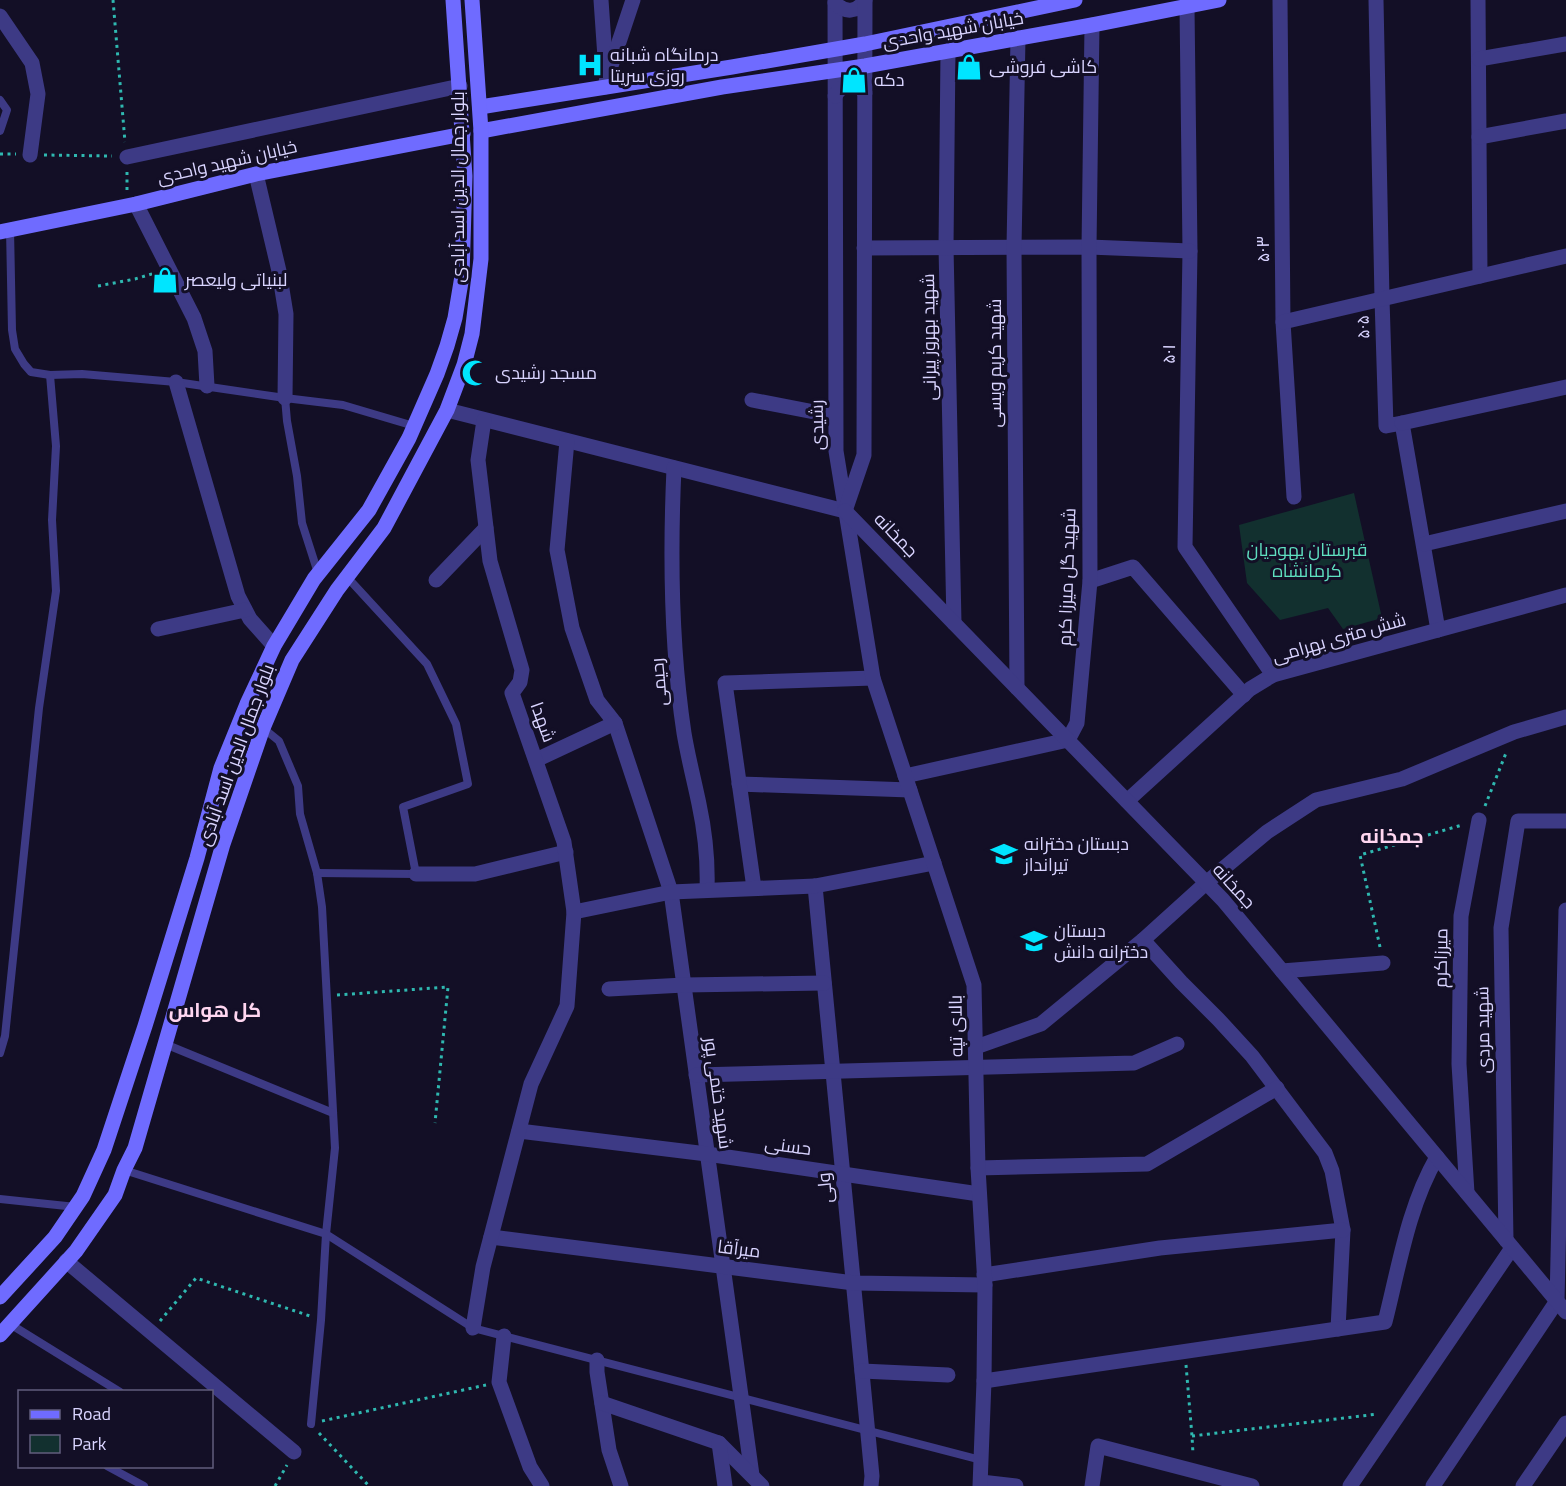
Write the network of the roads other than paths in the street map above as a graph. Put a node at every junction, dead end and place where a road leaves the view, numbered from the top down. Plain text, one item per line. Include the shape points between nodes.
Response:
1 (453, 0) edge
2 (472, 0) edge
3 (601, 0) edge
4 (633, 0) edge
5 (865, 0) edge
6 (1074, 0) edge
7 (1219, 0) edge
8 (1280, 0) edge
9 (1376, 0) edge
10 (1478, 0) edge
11 (836, 1) edge
12 (1187, 7) junction
13 (0, 16) edge
14 (1092, 25) junction
15 (1018, 38) junction
16 (866, 44) junction
17 (1566, 44) edge
18 (836, 48) junction
19 (948, 51) junction
20 (1479, 59) junction
21 (865, 66) junction
22 (835, 71) junction
23 (606, 82) junction
24 (460, 86) junction
25 (865, 93) junction
26 (835, 96) junction
27 (0, 100) edge
28 (480, 107) junction
29 (1566, 121) edge
30 (0, 131) edge
31 (481, 131) junction
32 (463, 134) junction
33 (1479, 137) junction
34 (30, 155) road end
35 (127, 157) road end
36 (256, 174) junction
37 (131, 204) junction
38 (5, 230) edge
39 (946, 247) junction
40 (1014, 247) junction
41 (1089, 247) junction
42 (864, 248) junction
43 (1190, 251) junction
44 (1566, 256) edge
45 (1480, 276) junction
46 (1382, 299) junction
47 (1284, 322) junction
48 (50, 375) junction
49 (176, 382) junction
50 (207, 386) junction
51 (1566, 387) edge
52 (285, 398) junction
53 (752, 400) dead end
54 (447, 410) junction
55 (836, 416) junction
56 (484, 420) junction
57 (1402, 423) junction
58 (414, 426) junction
59 (567, 441) junction
60 (674, 468) junction
61 (1294, 497) dead end
62 (845, 511) junction
63 (1566, 511) edge
64 (486, 528) junction
65 (1424, 544) junction
66 (318, 573) junction
67 (347, 577) junction
68 (436, 580) dead end
69 (1090, 581) junction
70 (1566, 595) edge
71 (245, 610) junction
72 (954, 623) junction
73 (158, 628) dead end
74 (1438, 630) junction
75 (274, 646) junction
76 (1273, 675) junction
77 (873, 678) junction
78 (1017, 688) junction
79 (1244, 695) junction
80 (1566, 717) edge
81 (241, 719) junction
82 (615, 723) junction
83 (263, 728) junction
84 (1068, 740) junction
85 (536, 760) junction
86 (907, 783) junction
87 (739, 784) junction
88 (1127, 801) junction
89 (1479, 820) road end
90 (1566, 820) edge
91 (566, 852) junction
92 (934, 863) junction
93 (317, 873) junction
94 (416, 874) junction
95 (1206, 883) junction
96 (815, 886) junction
97 (754, 888) junction
98 (707, 890) junction
99 (671, 892) junction
100 (1566, 910) edge
101 (574, 912) junction
102 (1143, 940) junction
103 (1383, 963) road end
104 (1282, 971) junction
105 (824, 983) junction
106 (684, 985) junction
107 (609, 989) dead end
108 (165, 1044) junction
109 (1177, 1044) dead end
110 (976, 1047) junction
111 (0, 1053) edge
112 (976, 1067) junction
113 (833, 1071) junction
114 (696, 1075) junction
115 (1277, 1088) junction
116 (333, 1113) junction
117 (519, 1131) junction
118 (707, 1154) junction
119 (1437, 1157) junction
120 (978, 1168) junction
121 (124, 1170) junction
122 (843, 1174) junction
123 (1467, 1193) junction
124 (979, 1194) junction
125 (0, 1198) edge
126 (76, 1206) junction
127 (98, 1219) junction
128 (1343, 1230) junction
129 (326, 1234) junction
130 (490, 1237) junction
131 (1509, 1244) junction
132 (66, 1261) junction
133 (723, 1266) junction
134 (984, 1280) junction
135 (854, 1283) junction
136 (0, 1297) edge
137 (1562, 1307) edge
138 (474, 1328) junction
139 (5, 1329) edge
140 (1338, 1329) junction
141 (504, 1336) junction
142 (597, 1360) junction
143 (862, 1371) junction
144 (948, 1375) dead end
145 (984, 1381) junction
146 (116, 1390) edge
147 (741, 1398) junction
148 (602, 1403) junction
149 (1566, 1423) edge
150 (311, 1424) road end
151 (868, 1431) junction
152 (719, 1443) junction
153 (294, 1452) road end
154 (981, 1461) junction
155 (109, 1468) edge
156 (757, 1481) edge
157 (980, 1484) edge
158 (144, 1486) edge
159 (542, 1486) edge
160 (621, 1486) edge
161 (725, 1486) edge
162 (871, 1486) edge
163 (1016, 1486) edge
164 (1092, 1486) edge
165 (1252, 1486) edge
166 (1350, 1486) edge
167 (1433, 1486) edge
168 (1523, 1486) edge

1 - 24 main road, بلوار جمال الدین اسد آبادی
2 - 28 main road, بلوار جمال الدین اسد آبادی
3 - 23 street
4 - 23 street
5 - 11 street via 852,10 845,10
5 - 16 street
6 - 16 main road, خیابان شهید واحدی
7 - 12 main road, خیابان شهید واحدی
8 - 47 street, ۵۰۳
9 - 46 street, ۵۰۵
10 - 20 street
11 - 18 street, رشیدی
12 - 14 main road, خیابان شهید واحدی
12 - 43 street, ۵۰۱
13 - 34 street via 32,63 38,94
14 - 15 main road, خیابان شهید واحدی
14 - 41 street, شهید گل میرزا کرم
15 - 19 main road, خیابان شهید واحدی
15 - 40 street, شهید کریم ویسی
16 - 18 main road, خیابان شهید واحدی
16 - 21 street
17 - 20 street
18 - 22 street, رشیدی
18 - 23 main road, خیابان شهید واحدی via 732,67
19 - 21 main road, خیابان شهید واحدی
19 - 39 street, شهید بهروز پیرانی
20 - 33 street
21 - 22 main road, خیابان شهید واحدی
21 - 25 street
22 - 26 street, رشیدی
22 - 31 main road, خیابان شهید واحدی via 722,87
23 - 28 main road, خیابان شهید واحدی
24 - 32 main road, بلوار جمال الدین اسد آبادی
24 - 35 street
25 - 26 street via 862,88 846,85
25 - 42 street
26 - 55 street, رشیدی
27 - 30 lane via 7,110
28 - 31 main road, بلوار جمال الدین اسد آبادی
29 - 33 street
31 - 54 main road, بلوار جمال الدین اسد آبادی via 481,259 476,307 464,365
32 - 36 main road, خیابان شهید واحدی
32 - 58 main road, بلوار جمال الدین اسد آبادی via 462,276 455,318 437,374
33 - 45 street
36 - 37 main road, خیابان شهید واحدی
36 - 52 street via 286,314
37 - 38 main road, خیابان شهید واحدی
37 - 50 street via 194,318 205,351
38 - 48 lane via 15,349 31,372
39 - 40 street
39 - 42 street
39 - 72 street, شهید بهروز پیرانی
40 - 41 street
40 - 78 street, شهید کریم ویسی
41 - 43 street
41 - 69 street, شهید گل میرزا کرم
42 - 62 street via 864,455
43 - 76 street, ۵۰۱ via 1185,548
44 - 45 street
45 - 46 street
46 - 47 street
46 - 57 street, ۵۰۵ via 1386,426
47 - 61 street, ۵۰۳
48 - 49 lane
48 - 111 lane via 56,446 52,520 56,591
49 - 50 lane
49 - 71 street
50 - 52 lane
51 - 57 street
52 - 58 lane via 343,405
52 - 66 lane via 302,523
53 - 55 street
54 - 56 street
54 - 67 main road, بلوار جمال الدین اسد آبادی via 384,528
55 - 62 street, رشیدی via 836,451
56 - 59 street
56 - 64 street, شهدا via 478,460
57 - 65 street
58 - 66 main road, بلوار جمال الدین اسد آبادی via 369,510
59 - 60 street
59 - 82 street, شهید ختمی پور via 557,550 572,628 597,700
60 - 62 street
60 - 98 street, رحیمی via 674,629 684,733 708,867
62 - 72 street, جمخانه
62 - 77 street, بالای تپه
63 - 65 street
64 - 68 street
64 - 85 street, شهدا via 490,561 522,670 512,693
65 - 74 street
66 - 75 main road, بلوار جمال الدین اسد آبادی
67 - 83 main road, بلوار جمال الدین اسد آبادی via 292,660
67 - 94 lane via 427,664 456,724 468,784 403,807
69 - 79 street via 1133,567
69 - 84 street, شهید گل میرزا کرم via 1077,723
70 - 74 street, شش متری بهرامی
71 - 73 street
71 - 75 street
72 - 78 street, جمخانه
74 - 76 street, شش متری بهرامی
75 - 81 main road, بلوار جمال الدین اسد آبادی
76 - 79 street, شش متری بهرامی
77 - 86 street, بالای تپه
77 - 87 street via 725,683
78 - 84 street, جمخانه
79 - 88 street, شش متری بهرامی
80 - 95 street via 1514,732 1402,779 1316,800 1267,832
81 - 83 main road
81 - 126 main road, بلوار جمال الدین اسد آبادی via 221,768 146,1026 108,1139
82 - 85 street
82 - 99 street, شهید ختمی پور
83 - 93 lane via 279,741 298,786 300,814
83 - 108 main road, بلوار جمال الدین اسد آبادی via 223,844
84 - 86 street
84 - 88 street, جمخانه
85 - 91 street, شهدا
86 - 87 street
86 - 92 street, بالای تپه
87 - 97 street
88 - 95 street, جمخانه
89 - 123 street, میرزاکرم via 1461,916 1459,1064
90 - 131 street, شهید مردی via 1518,821 1501,928
91 - 94 street via 475,874
91 - 101 street, شهدا
92 - 96 street
92 - 110 street, بالای تپه via 974,985
93 - 94 lane
93 - 116 lane
95 - 102 street
95 - 104 street, جمخانه
96 - 97 street
96 - 105 street, ولی
97 - 98 street
98 - 99 street
99 - 101 street
99 - 106 street, شهید ختمی پور
100 - 137 street
101 - 117 street, شهدا via 567,1006 531,1084
102 - 110 street via 1041,1024
102 - 115 street
103 - 104 street
104 - 119 street, جمخانه
105 - 106 street
105 - 113 street, ولی
106 - 107 street
106 - 114 street, شهید ختمی پور
108 - 116 lane
108 - 121 main road, بلوار جمال الدین اسد آبادی via 135,1148
109 - 112 street via 1134,1063
110 - 112 street, بالای تپه
112 - 113 street
112 - 120 street, بالای تپه
113 - 114 street
113 - 122 street, ولی
114 - 118 street, شهید ختمی پور
115 - 120 street via 1146,1164
115 - 128 street via 1325,1153
116 - 129 lane via 335,1148
117 - 118 street, حسنی
117 - 130 street
118 - 122 street, حسنی
118 - 133 street, شهید ختمی پور
119 - 123 street, جمخانه
119 - 140 street via 1412,1217 1385,1322
120 - 124 street, بالای تپه
121 - 127 main road, بلوار جمال الدین اسد آبادی via 115,1195
121 - 129 lane
122 - 124 street, حسنی
122 - 135 street, ولی
123 - 131 street, جمخانه
124 - 134 street, بالای تپه
125 - 126 lane
126 - 127 main road
126 - 136 main road, بلوار جمال الدین اسد آبادی via 55,1237
127 - 132 main road, بلوار جمال الدین اسد آبادی
128 - 134 street, میرآقا via 1160,1248
128 - 140 street
129 - 138 lane
129 - 150 lane
130 - 133 street, میرآقا
130 - 138 street
131 - 137 street, جمخانه
131 - 166 street
132 - 139 main road, بلوار جمال الدین اسد آبادی
132 - 153 street
133 - 135 street, میرآقا
133 - 147 street, شهید ختمی پور
134 - 135 street, میرآقا
134 - 145 street, بالای تپه
135 - 143 street, ولی
137 - 167 street
138 - 141 lane
139 - 146 lane
140 - 145 street
141 - 142 lane
141 - 159 street via 499,1382 530,1467
142 - 147 lane
142 - 148 street
143 - 144 street
143 - 151 street, ولی
145 - 154 street, بالای تپه
147 - 151 lane
147 - 156 street, شهید ختمی پور
148 - 152 street
148 - 160 street via 609,1450
149 - 168 street
151 - 154 lane
151 - 162 street, ولی
152 - 156 street
152 - 161 street
154 - 157 street, بالای تپه
155 - 158 lane
157 - 163 street
164 - 165 street via 1098,1446

